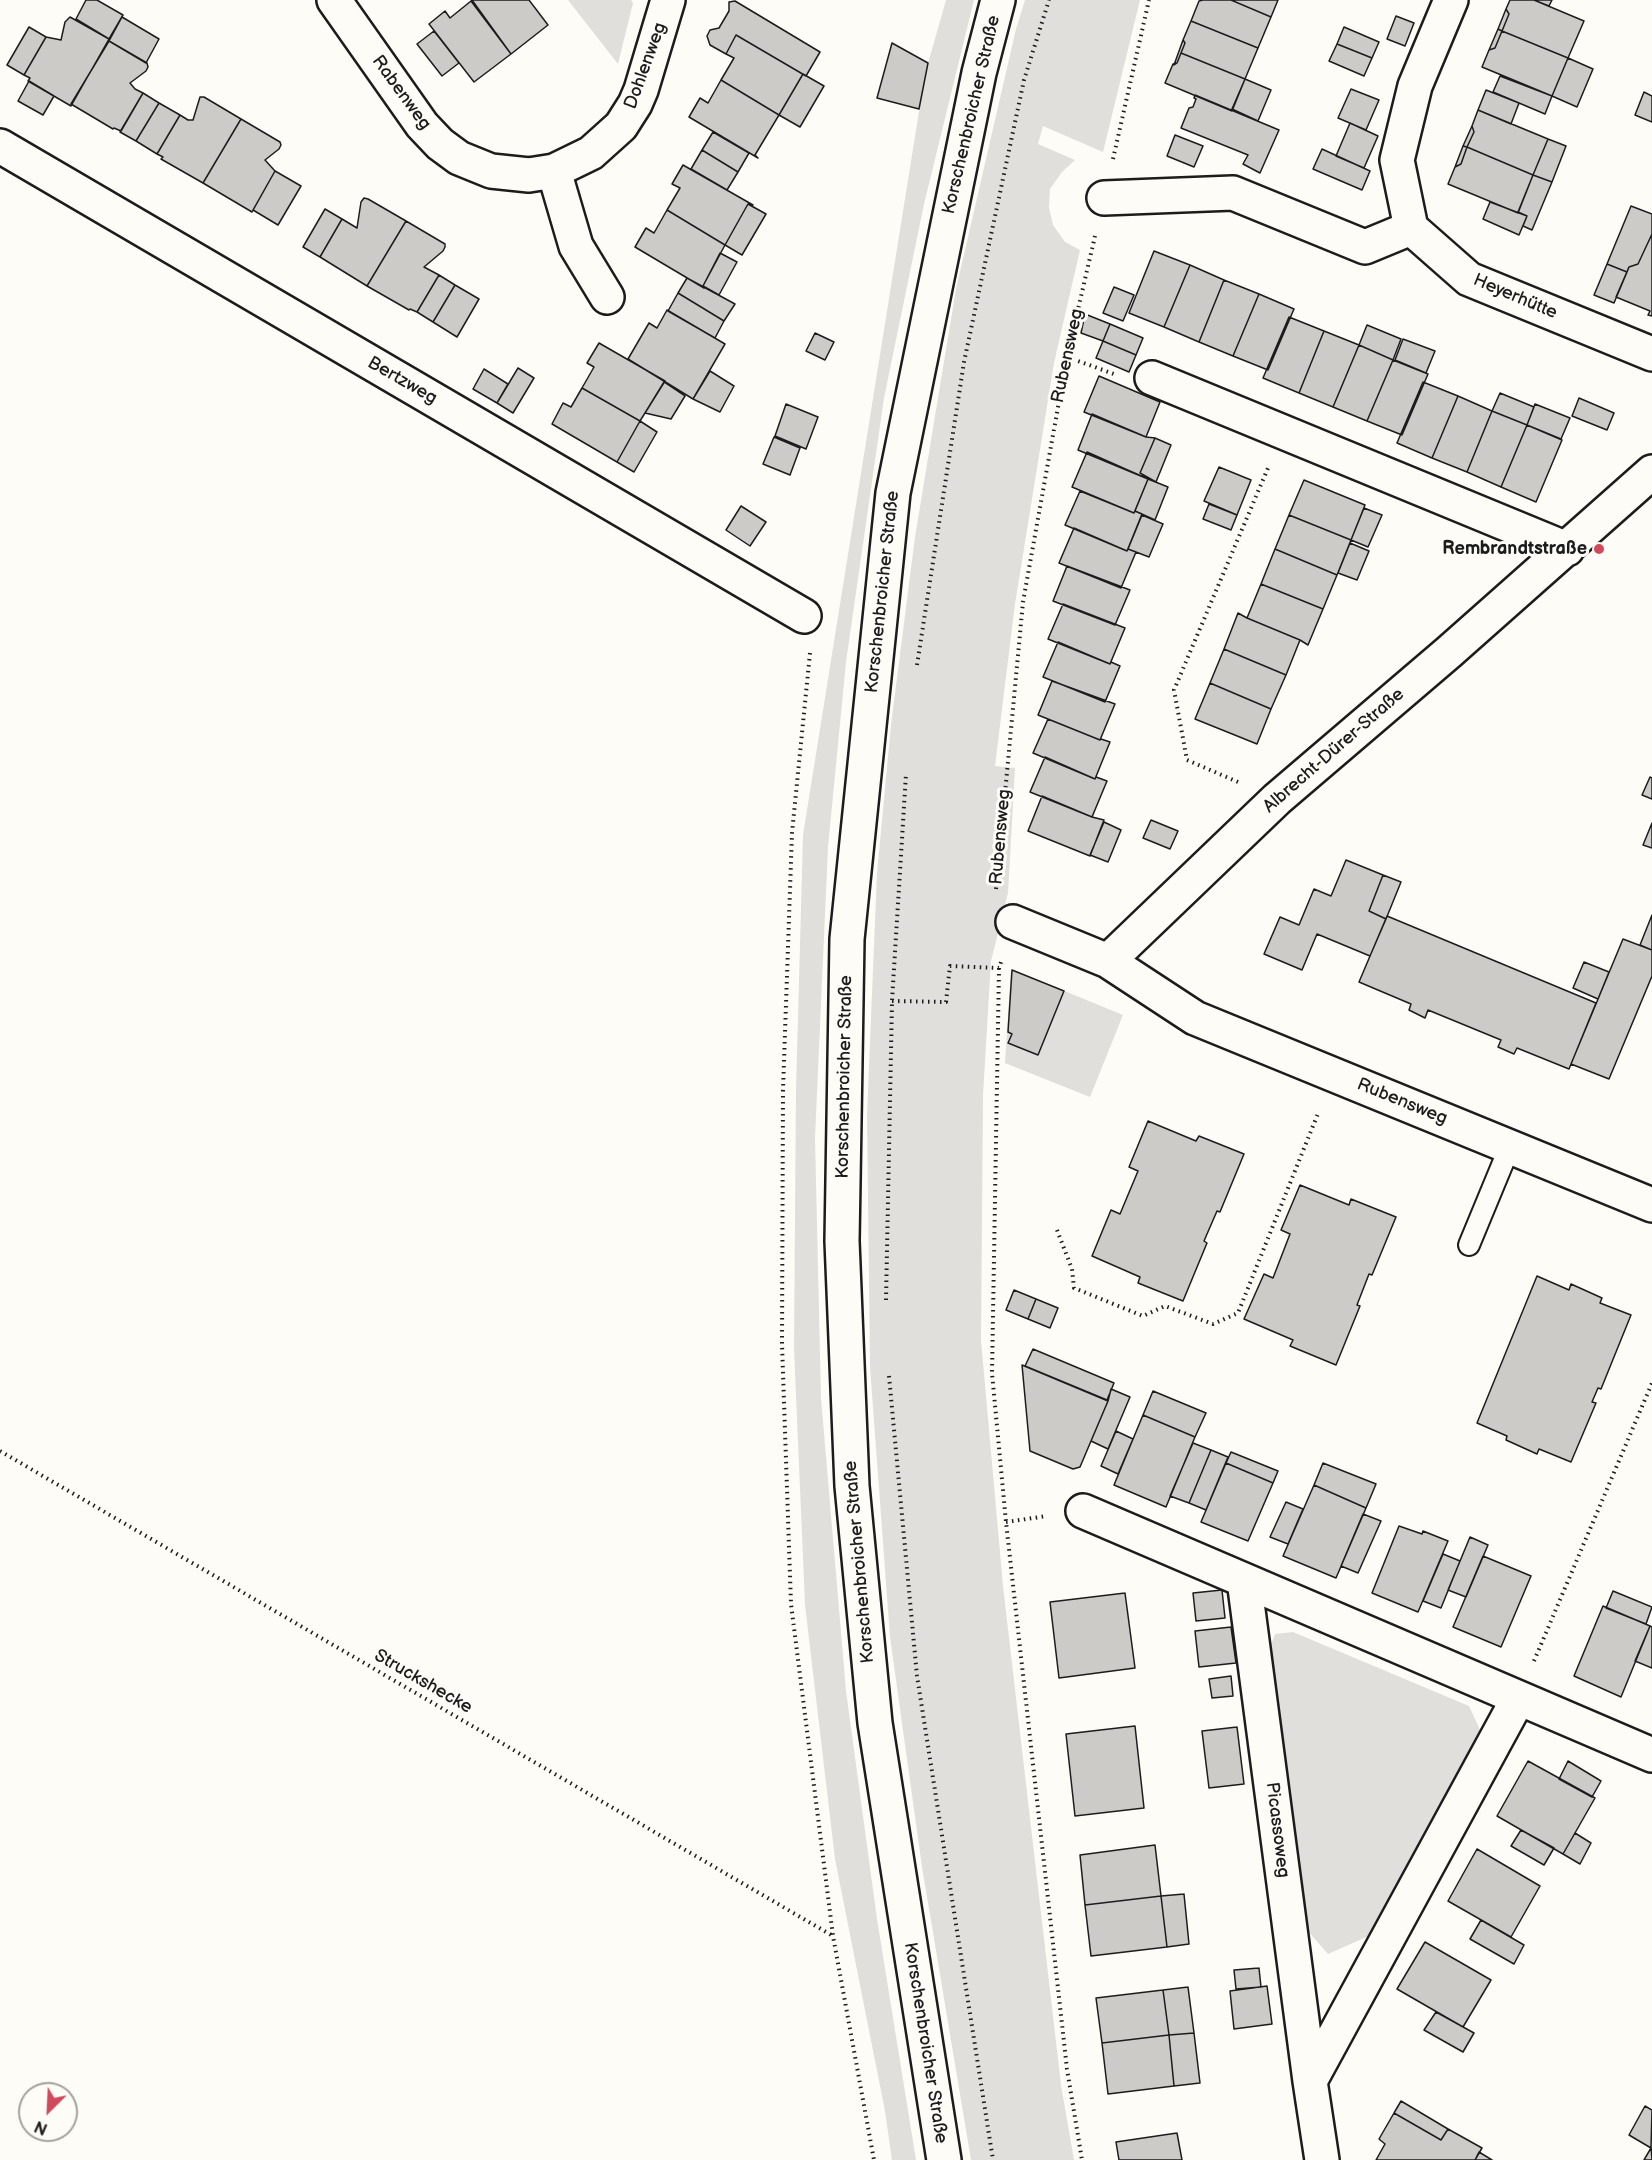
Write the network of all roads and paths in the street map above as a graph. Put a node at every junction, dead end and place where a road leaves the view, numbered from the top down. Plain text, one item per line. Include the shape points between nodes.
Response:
1 (334, 0) edge
2 (668, 0) edge
3 (998, 0) edge
4 (1049, 0) edge
5 (1149, 0) edge
6 (1451, 0) edge
7 (0, 146) edge
8 (554, 171) junction
9 (1104, 198) junction
10 (1411, 228) junction
11 (607, 297) dead end
12 (1652, 354) edge
13 (1067, 357) junction
14 (1152, 378) joint
15 (1283, 431) junction
16 (1652, 472) edge
17 (1567, 549) junction
18 (804, 616) joint
19 (917, 668) dead end
20 (907, 762) dead end
21 (1277, 799) junction
22 (1013, 922) junction
23 (1108, 961) junction
24 (999, 968) junction
25 (892, 1001) junction
26 (1334, 1074) junction
27 (1510, 1146) junction
28 (1652, 1205) edge
29 (1057, 1230) dead end
30 (1469, 1245) dead end
31 (886, 1309) dead end
32 (889, 1368) dead end
33 (1652, 1383) edge
34 (0, 1451) edge
35 (1083, 1511) dead end
36 (1244, 1580) junction
37 (1518, 1699) junction
38 (1652, 1755) edge
39 (833, 1936) junction
40 (1310, 2081) junction
41 (874, 2160) edge
42 (944, 2160) edge
43 (993, 2160) edge
44 (1083, 2160) edge
45 (1322, 2160) edge

1 - 8 street, Rabenweg via 422,125 440,144 459,158 491,171 529,175
2 - 8 street, Dohlenweg via 641,90 628,116 601,146
3 - 42 street, Korschenbroicher Straße via 979,72 893,493 847,939 842,1241 852,1486 875,1723
4 - 19 path via 1024,80 964,362
5 - 9 path, Rubensweg
6 - 10 street via 1415,86 1397,160
7 - 18 street, Bertzweg
8 - 11 street via 576,246
9 - 10 street via 1233,193 1365,247
9 - 13 path, Rubensweg
10 - 12 street, Heyerhütte via 1469,279
13 - 14 path via 1133,381
13 - 22 path, Rubensweg via 1023,602 995,903
14 - 15 street
15 - 17 street
15 - 21 path via 1174,690 1187,760
16 - 17 street, Albrecht-Dürer-Straße
17 - 21 street, Albrecht-Dürer-Straße
18 - 39 path via 811,657 792,833 783,1090 782,1344 791,1604
20 - 25 path
21 - 23 street, Albrecht-Dürer-Straße
22 - 23 street, Rubensweg
22 - 24 path
23 - 26 street, Rubensweg via 1194,1018
24 - 25 path via 950,966 946,1002
24 - 44 path via 992,1372 1067,2069
25 - 31 path
26 - 27 street, Rubensweg
26 - 29 path via 1238,1313 1213,1324 1165,1306 1143,1316 1074,1288 1072,1269
27 - 28 street, Rubensweg
27 - 30 lane
32 - 43 path via 917,1676
33 - 37 path
34 - 39 path, Struckshecke
35 - 36 street
36 - 37 street
36 - 40 street, Picassoweg
37 - 38 street
37 - 40 street
39 - 41 path
40 - 45 street, Picassoweg

